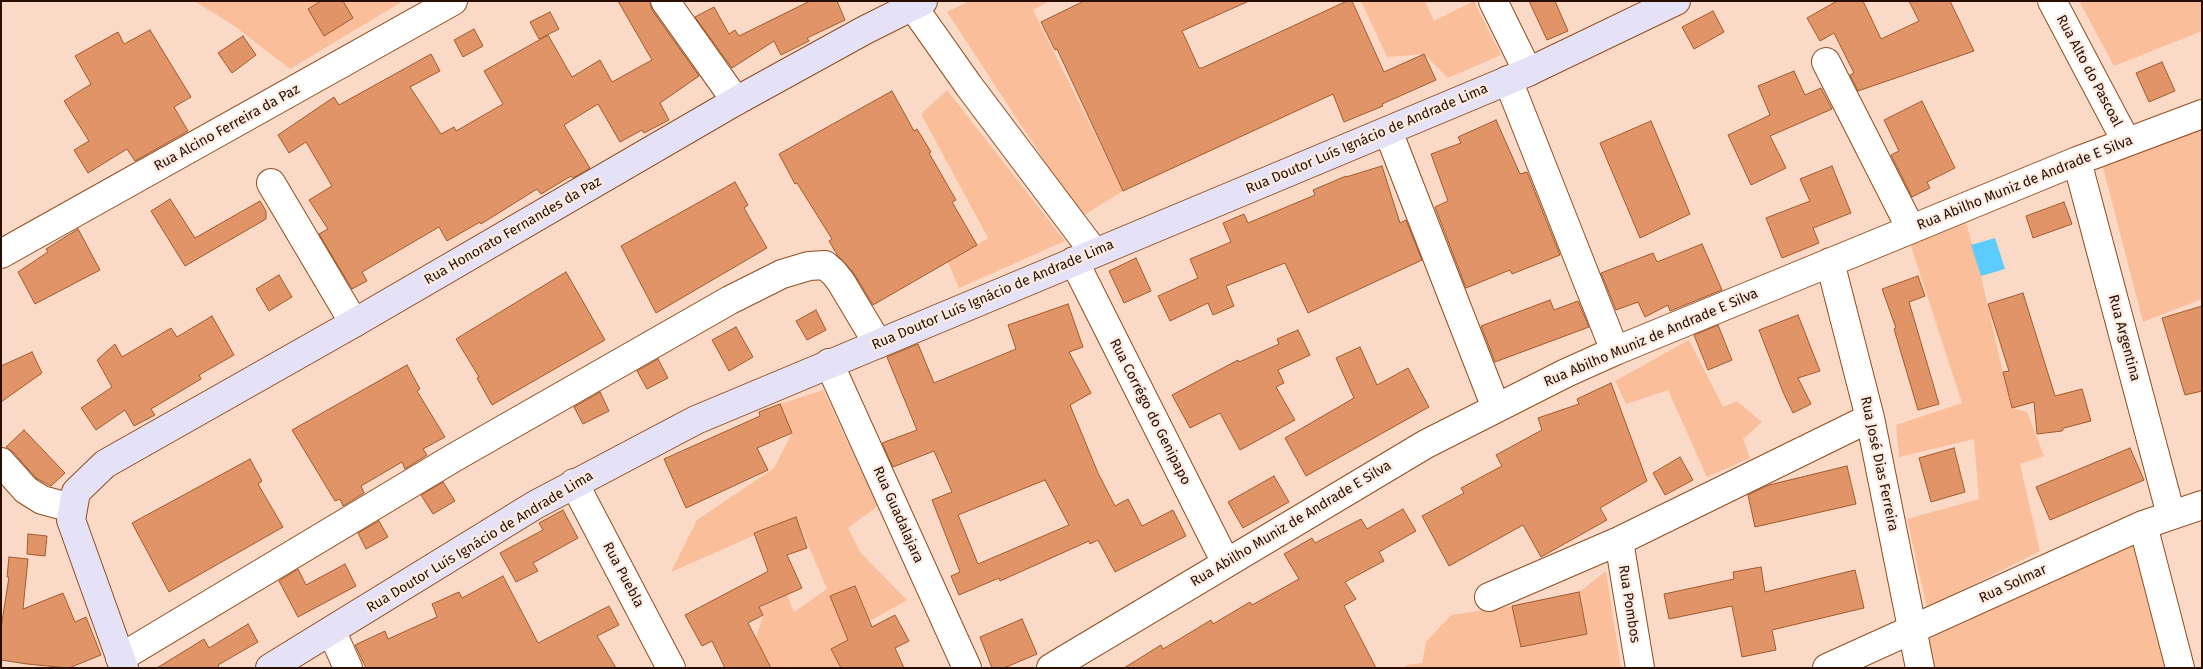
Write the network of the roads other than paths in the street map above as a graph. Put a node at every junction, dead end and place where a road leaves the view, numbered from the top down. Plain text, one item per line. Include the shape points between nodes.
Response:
1 (453, 1) edge
2 (665, 1) edge
3 (1493, 1) edge
4 (1676, 1) edge
5 (2052, 1) edge
6 (915, 3) edge
7 (1826, 62) dead end
8 (1518, 76) junction
9 (736, 101) junction
10 (2202, 114) edge
11 (1388, 131) junction
12 (2126, 141) junction
13 (2077, 161) junction
14 (271, 183) dead end
15 (1911, 229) junction
16 (1, 254) edge
17 (1084, 257) junction
18 (1830, 262) junction
19 (354, 323) junction
20 (878, 344) junction
21 (1615, 351) junction
22 (829, 363) junction
23 (1496, 408) junction
24 (1870, 418) junction
25 (1, 462) edge
26 (574, 483) junction
27 (2202, 505) edge
28 (72, 508) junction
29 (2172, 515) junction
30 (2143, 524) junction
31 (1619, 541) junction
32 (1226, 563) junction
33 (1489, 597) dead end
34 (1913, 630) junction
35 (332, 632) junction
36 (122, 663) edge
37 (1066, 663) edge
38 (270, 668) edge
39 (348, 668) edge
40 (672, 668) edge
41 (967, 668) edge
42 (1640, 668) edge
43 (1827, 668) edge
44 (1920, 668) edge
45 (2180, 668) edge

1 - 16 street, Rua Alcino Ferreira da Paz
2 - 9 street
3 - 8 street
4 - 8 main road, Rua Doutor Luís Ignácio de Andrade Lima
5 - 12 street, Rua Alto do Pascoal
6 - 9 main road, Rua Honorato Fernandes da Paz
6 - 17 street, Rua Corrégo do Genipapo
7 - 15 street
8 - 11 main road, Rua Doutor Luís Ignácio de Andrade Lima
8 - 21 street
9 - 19 main road, Rua Honorato Fernandes da Paz
10 - 12 street, Rua Abilho Muniz de Andrade E Silva
11 - 17 main road, Rua Doutor Luís Ignácio de Andrade Lima
11 - 23 street
12 - 13 street, Rua Abilho Muniz de Andrade E Silva
13 - 15 street, Rua Abilho Muniz de Andrade E Silva
13 - 29 street, Rua Argentina
14 - 19 street
15 - 18 street, Rua Abilho Muniz de Andrade E Silva
17 - 20 main road, Rua Doutor Luís Ignácio de Andrade Lima
17 - 32 street, Rua Corrégo do Genipapo
18 - 21 street, Rua Abilho Muniz de Andrade E Silva
18 - 24 street, Rua José Dias Ferreira
19 - 28 main road, Rua Honorato Fernandes da Paz via 105,464 76,492
20 - 22 main road, Rua Doutor Luís Ignácio de Andrade Lima
20 - 36 street via 841,282 825,265 782,274 730,300 455,457
21 - 23 street, Rua Abilho Muniz de Andrade E Silva
22 - 26 main road, Rua Doutor Luís Ignácio de Andrade Lima via 696,420
22 - 41 street, Rua Guadalajara
23 - 32 street, Rua Abilho Muniz de Andrade E Silva via 1426,444
24 - 31 street
24 - 34 street, Rua José Dias Ferreira
25 - 28 street via 26,490 42,500
26 - 35 main road, Rua Doutor Luís Ignácio de Andrade Lima via 450,556
26 - 40 street, Rua Puebla
27 - 29 street, Rua Solmar
28 - 36 main road via 74,532
29 - 30 street, Rua Solmar
30 - 34 street, Rua Solmar
30 - 45 street
31 - 33 street
31 - 42 street, Rua Pombos
32 - 37 street, Rua Abilho Muniz de Andrade E Silva
34 - 43 street, Rua Solmar
34 - 44 street, Rua José Dias Ferreira
35 - 38 main road, Rua Doutor Luís Ignácio de Andrade Lima
35 - 39 street

